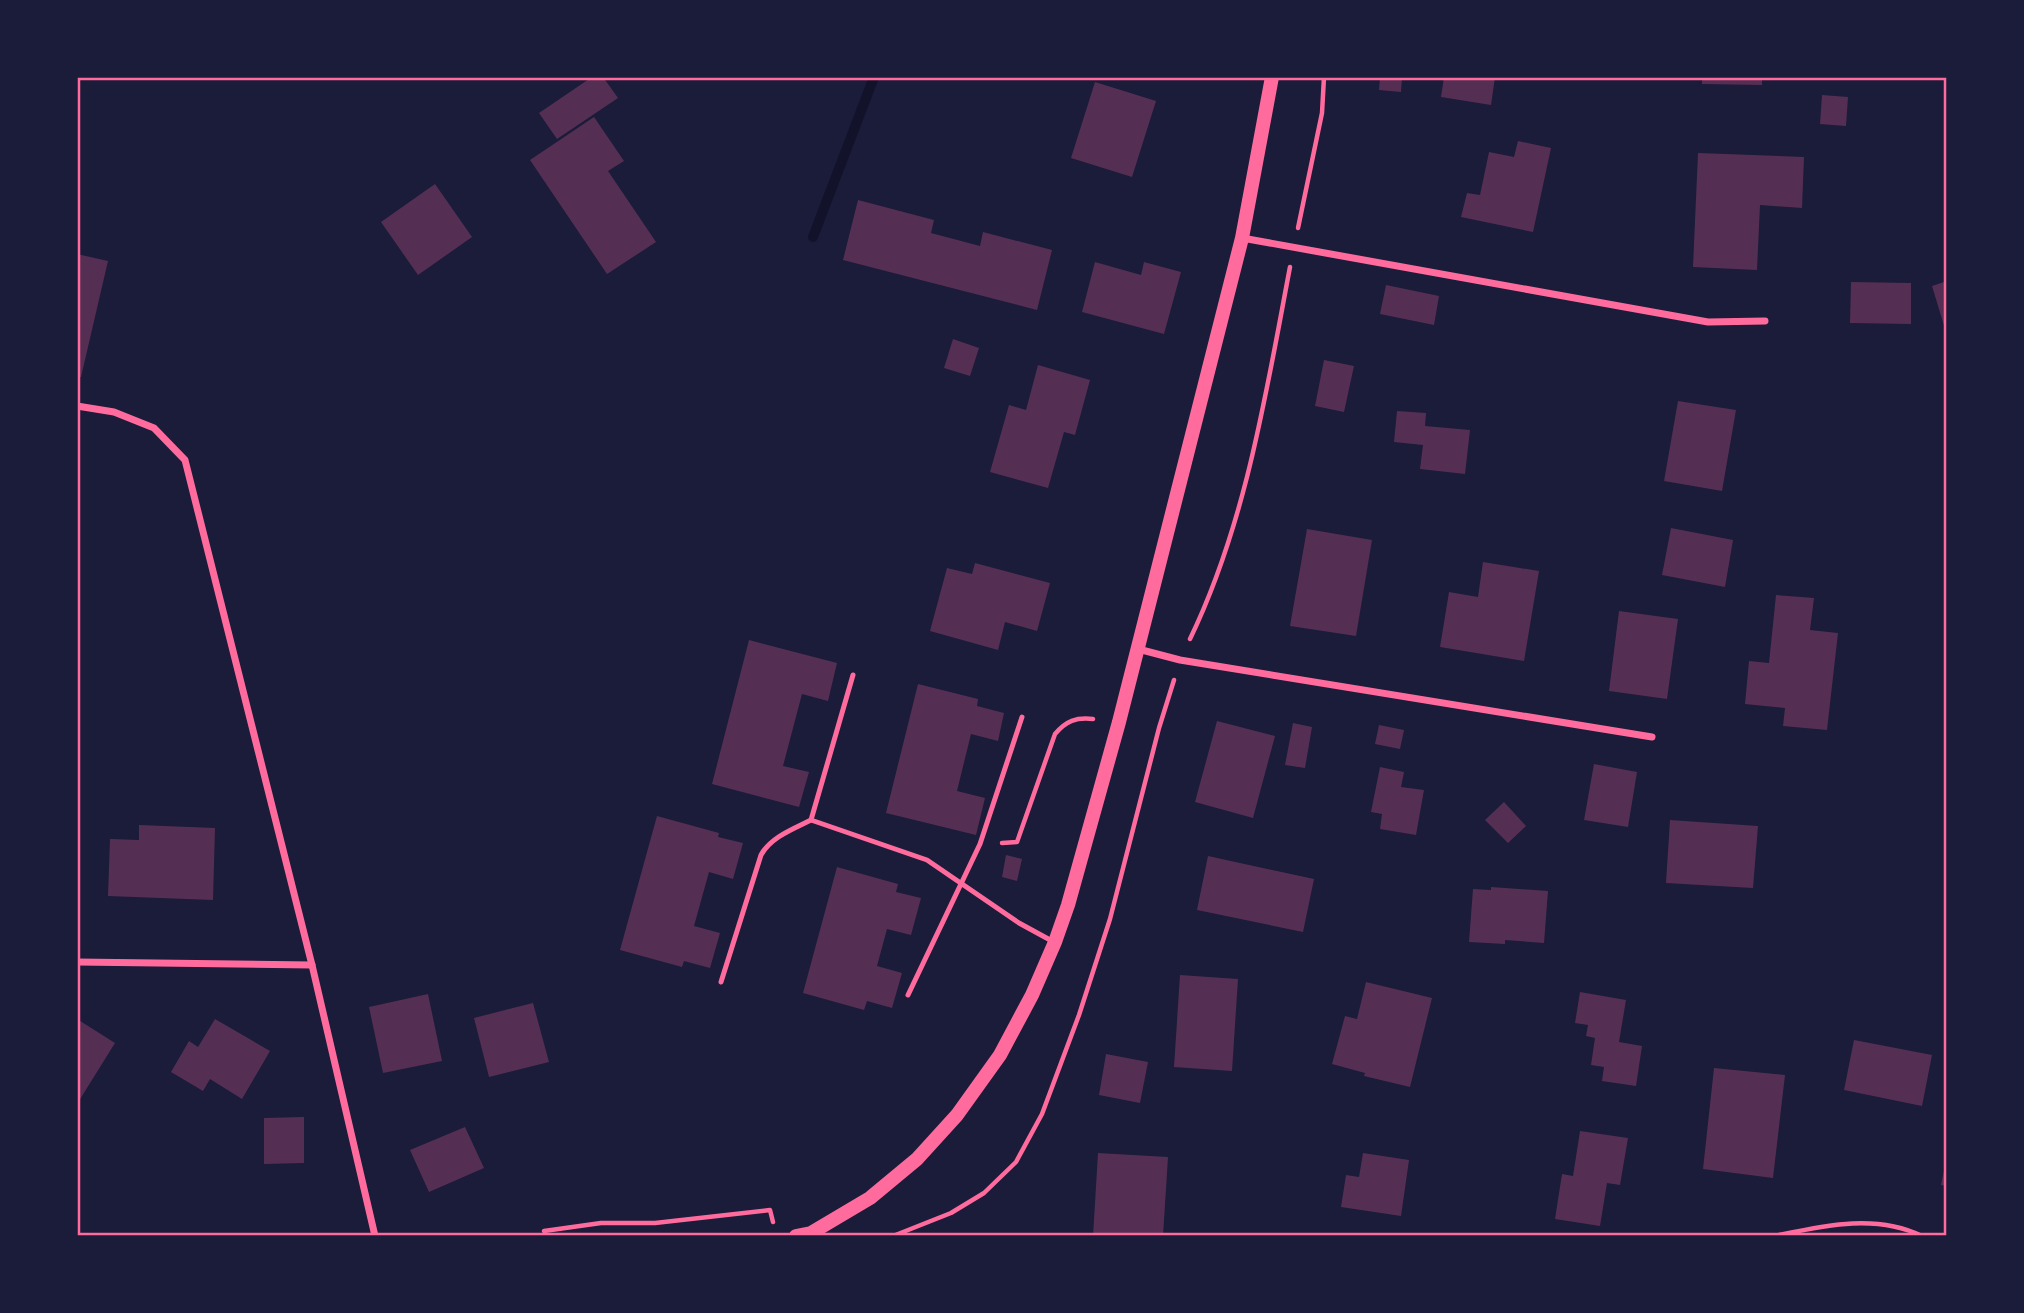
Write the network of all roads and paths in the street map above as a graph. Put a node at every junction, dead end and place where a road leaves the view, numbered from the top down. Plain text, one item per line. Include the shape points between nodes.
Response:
1 (1272, 77) edge
2 (1324, 77) edge
3 (1242, 238) junction
4 (1294, 247) junction
5 (1765, 321) dead end
6 (77, 405) edge
7 (1138, 649) junction
8 (1180, 660) junction
9 (853, 675) dead end
10 (1022, 717) dead end
11 (1119, 722) junction
12 (1652, 737) dead end
13 (811, 820) junction
14 (980, 845) junction
15 (961, 885) junction
16 (1055, 942) junction
17 (77, 962) edge
18 (312, 965) junction
19 (721, 982) dead end
20 (908, 995) dead end
21 (770, 1210) dead end
22 (544, 1231) dead end
23 (812, 1234) edge
24 (376, 1236) edge
25 (796, 1236) edge
26 (893, 1236) edge
27 (1774, 1236) edge
28 (1922, 1236) edge

1 - 3 main road
2 - 4 path via 1322,113
3 - 4 street
3 - 7 main road
4 - 5 street via 1709,322
4 - 8 path via 1260,427 1206,606
6 - 18 street via 114,412 154,428 184,460
7 - 8 street
7 - 11 main road
8 - 12 street
8 - 26 path via 1110,919 1042,1114 1016,1162 984,1193 951,1213
9 - 13 lane
10 - 14 lane
11 - 14 path via 1087,718 1064,723 1055,734 1017,842
11 - 16 main road
13 - 15 lane via 927,860
13 - 19 lane via 765,847
14 - 15 lane
15 - 16 lane
15 - 20 lane
16 - 23 main road via 1000,1055 957,1115 917,1159 870,1198
17 - 18 street
18 - 24 street
21 - 22 path
23 - 25 main road
27 - 28 path via 1860,1222

